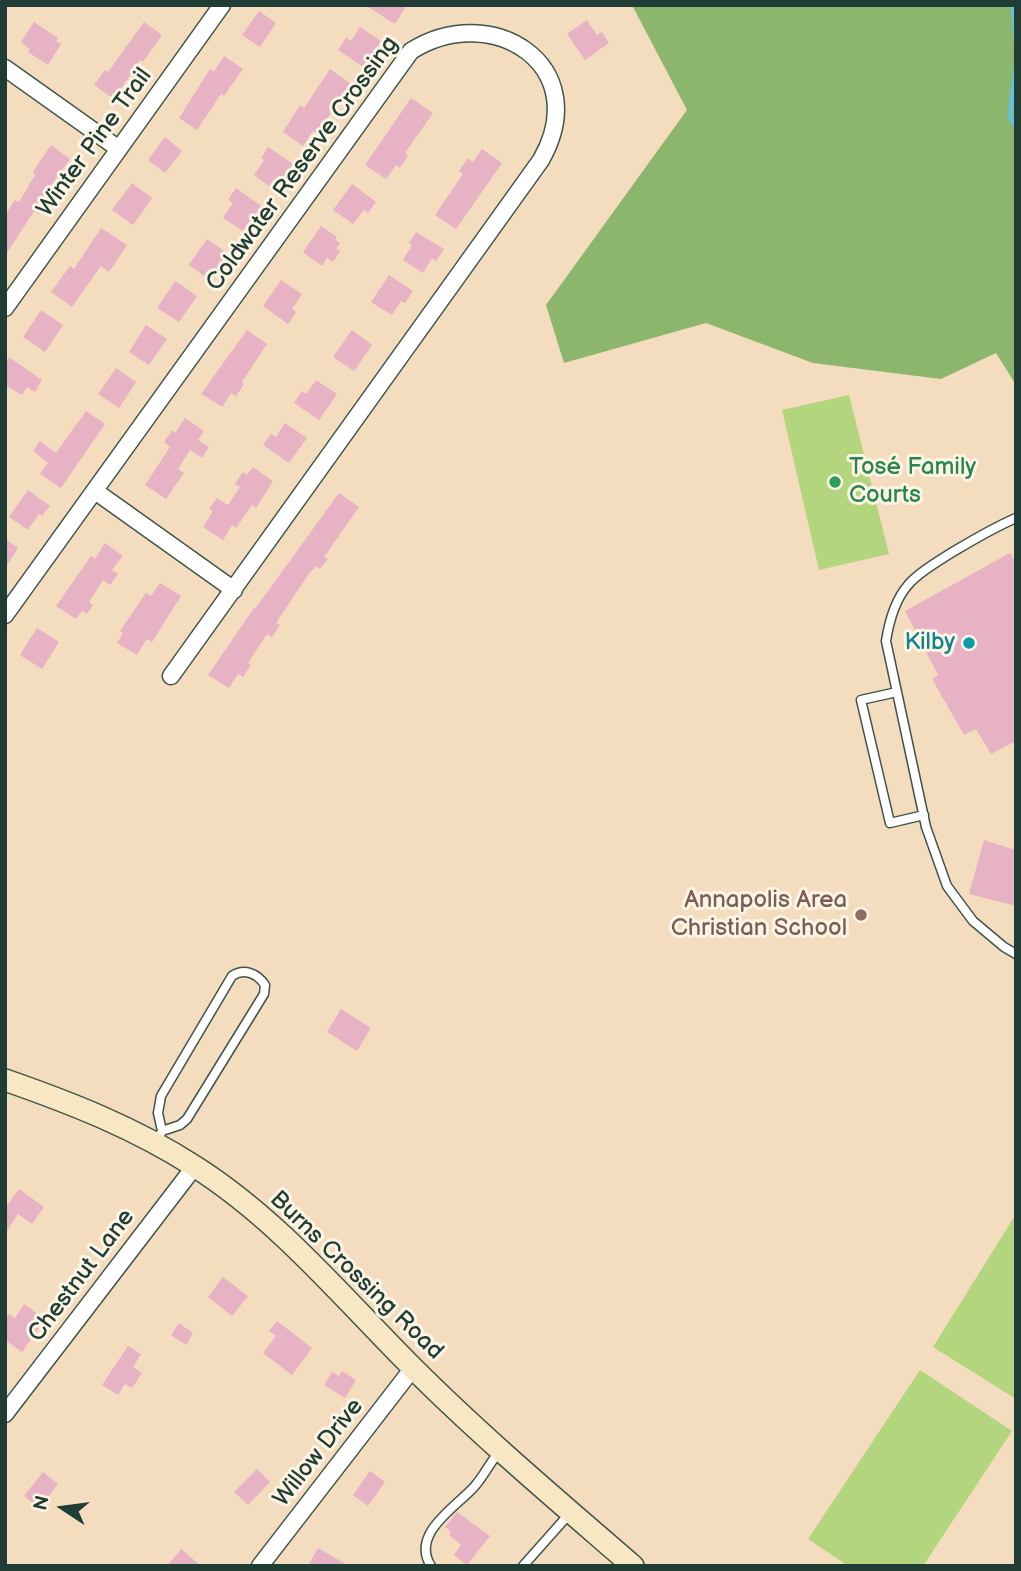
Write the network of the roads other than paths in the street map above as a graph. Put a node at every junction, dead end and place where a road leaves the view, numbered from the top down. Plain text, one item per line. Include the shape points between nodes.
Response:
1 (222, 5) edge
2 (5, 68) edge
3 (119, 149) junction
4 (5, 308) edge
5 (95, 491) junction
6 (1016, 518) edge
7 (234, 590) junction
8 (5, 615) edge
9 (172, 676) dead end
10 (897, 691) junction
11 (924, 816) junction
12 (1016, 954) edge
13 (5, 1080) edge
14 (159, 1137) junction
15 (195, 1166) junction
16 (413, 1368) junction
17 (5, 1414) edge
18 (500, 1451) junction
19 (571, 1512) junction
20 (260, 1566) edge
21 (431, 1566) edge
22 (523, 1566) edge
23 (634, 1566) edge

1 - 3 street, Winter Pine Trail
2 - 3 street
3 - 4 street, Winter Pine Trail
5 - 7 street
5 - 7 street, Coldwater Reserve Crossing via 411,51 426,38 456,27 489,27 518,39 541,61 554,84 557,116 550,144
5 - 8 street, Coldwater Reserve Crossing
6 - 10 lane via 923,571 907,585 890,619 886,640
7 - 9 street, Coldwater Reserve Crossing
10 - 11 lane
10 - 11 lane via 861,700 890,823
11 - 12 lane via 947,886 973,921
13 - 14 street, Burns Crossing Road
14 - 14 lane via 187,1119 264,994 261,978 246,971 232,976 161,1096
14 - 15 street, Burns Crossing Road
15 - 16 street, Burns Crossing Road via 264,1219
15 - 17 street, Chestnut Lane
16 - 18 street, Burns Crossing Road
16 - 20 street, Willow Drive
18 - 19 street, Burns Crossing Road
18 - 21 lane via 475,1486 430,1533 425,1557
19 - 22 lane
19 - 23 street, Burns Crossing Road

